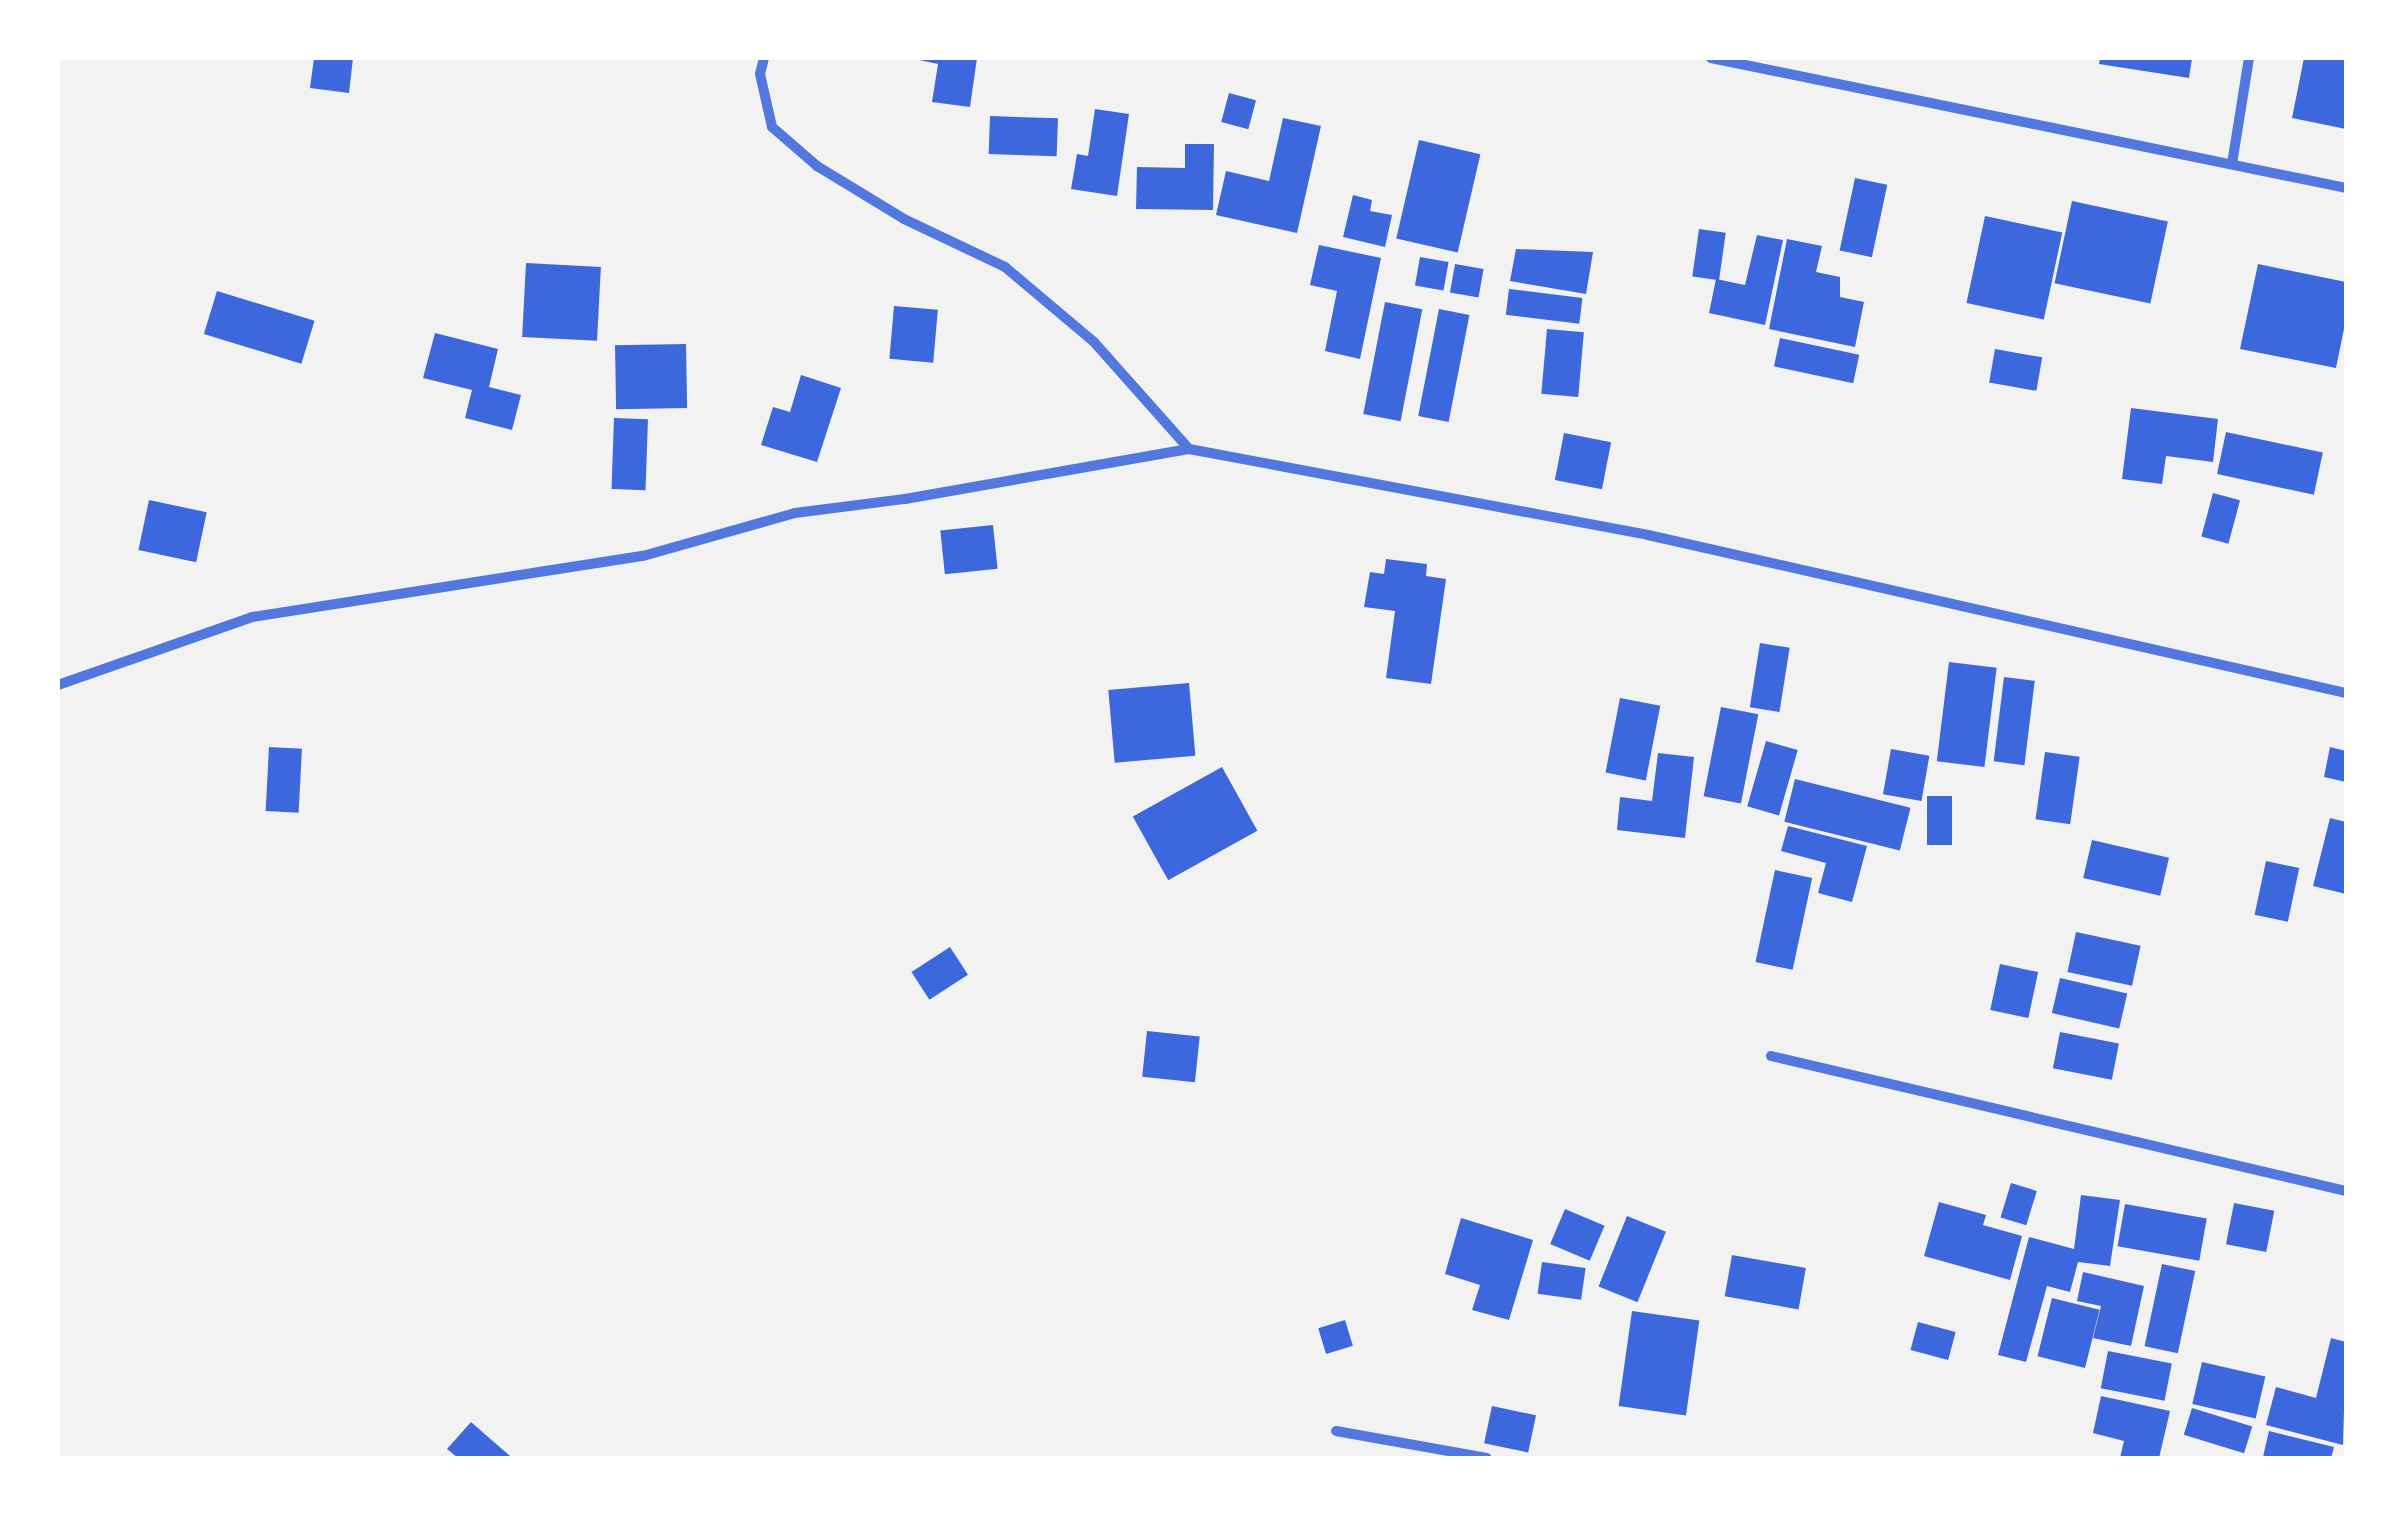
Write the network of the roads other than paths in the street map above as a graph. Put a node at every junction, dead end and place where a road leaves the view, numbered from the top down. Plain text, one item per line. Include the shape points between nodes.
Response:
1 (764, 58) edge
2 (1712, 58) edge
3 (2249, 58) edge
4 (2232, 164) junction
5 (2346, 188) edge
6 (1189, 449) junction
7 (58, 685) edge
8 (2346, 693) edge
9 (1771, 1056) dead end
10 (2346, 1191) edge
11 (1336, 1431) dead end
12 (1487, 1458) edge

1 - 6 street via 760,74 772,127 831,175 904,219 1005,267 1094,342
2 - 4 street
3 - 4 street
4 - 5 street
6 - 7 street via 795,513 643,556 252,618
6 - 8 street via 1648,535
9 - 10 street
11 - 12 street

